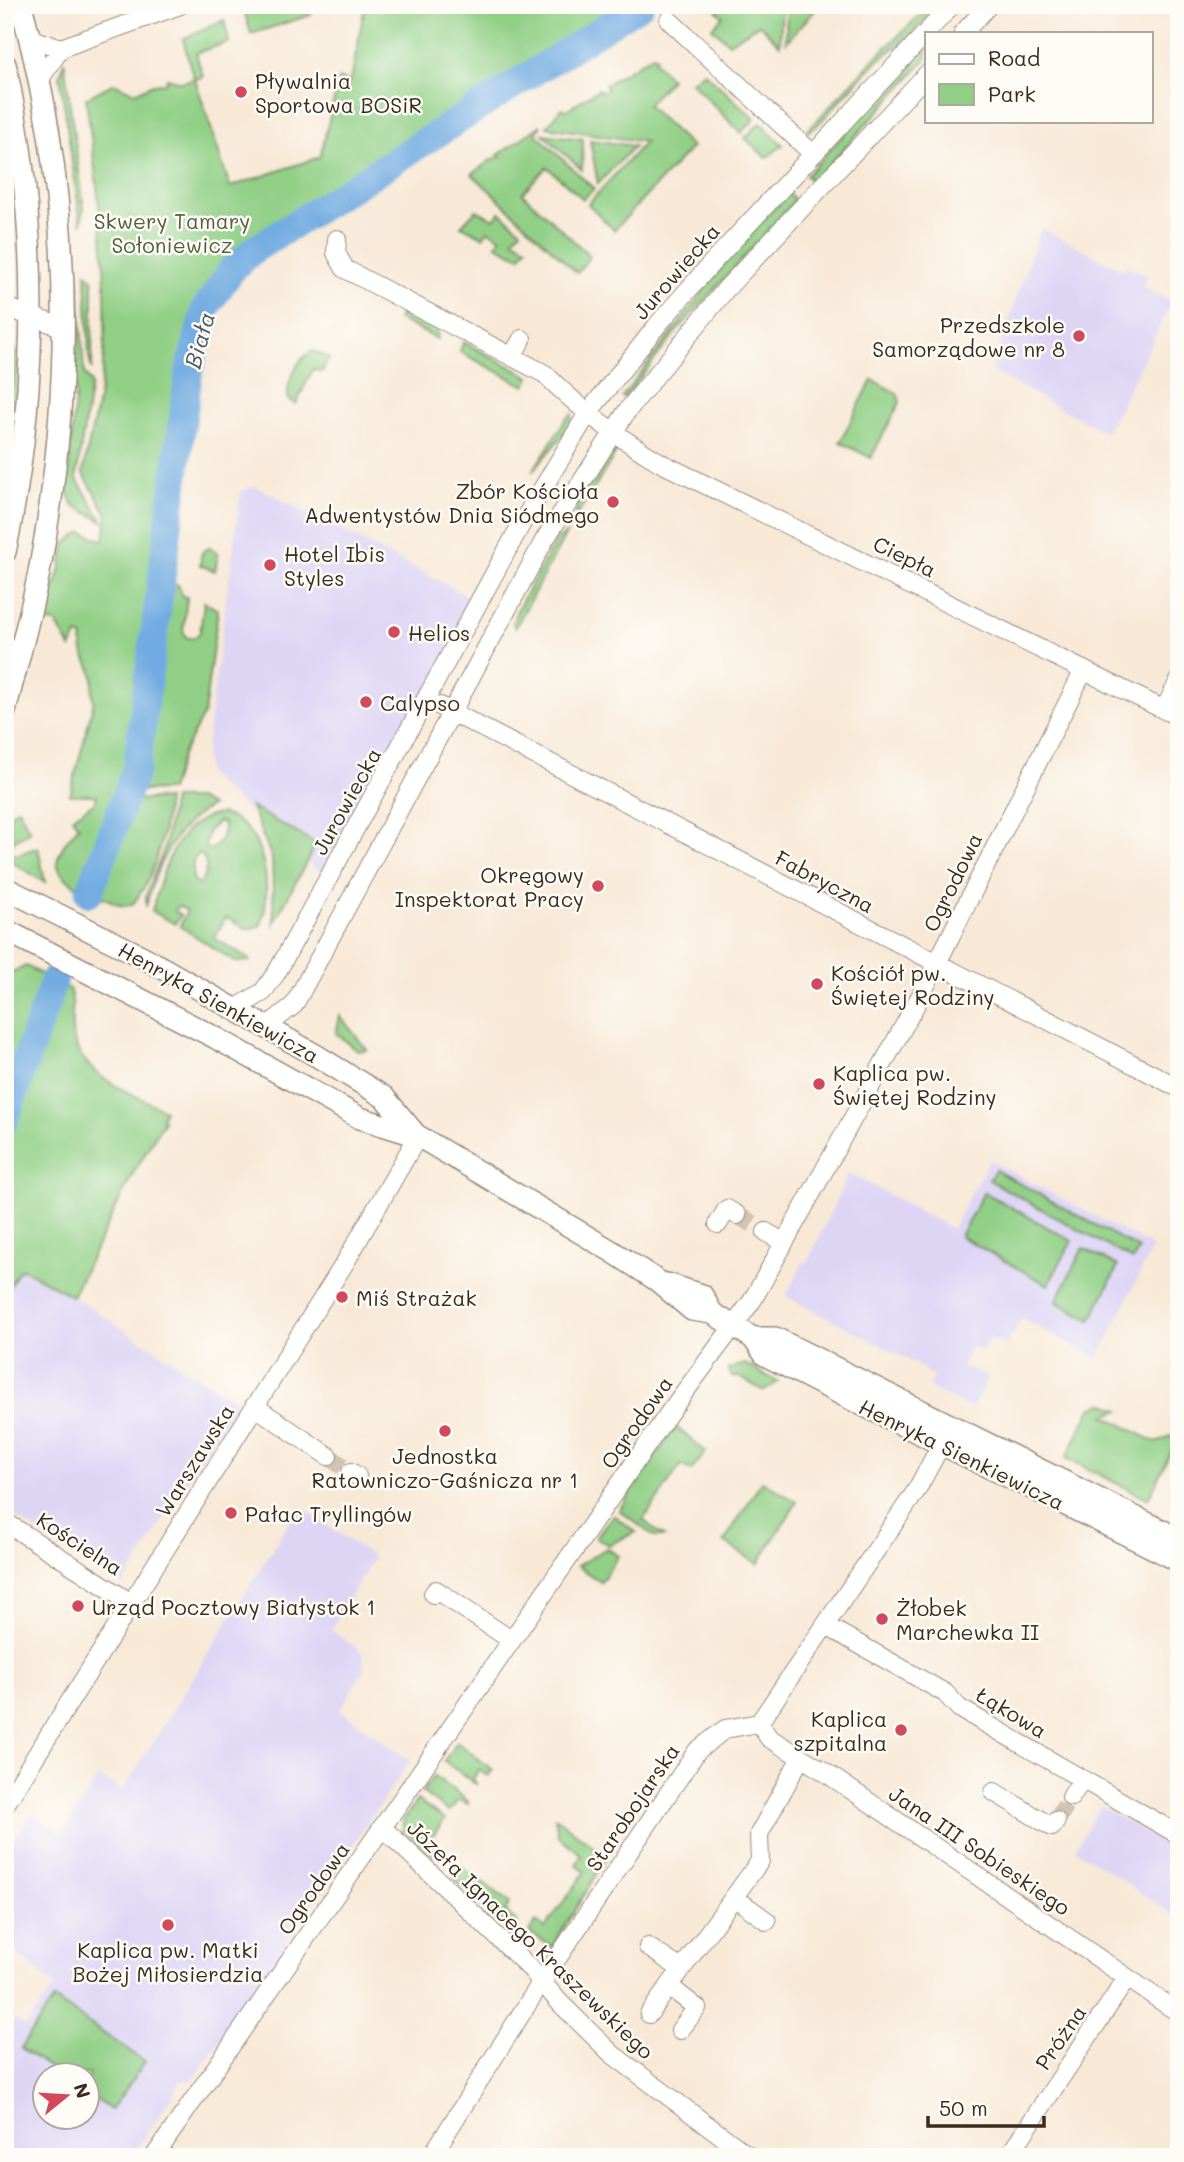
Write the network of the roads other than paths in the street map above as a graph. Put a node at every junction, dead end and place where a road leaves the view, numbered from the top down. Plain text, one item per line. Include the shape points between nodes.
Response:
1 (21, 5) edge
2 (180, 5) edge
3 (952, 5) edge
4 (989, 5) edge
5 (668, 20) dead end
6 (927, 32) edge
7 (964, 32) edge
8 (925, 34) edge
9 (31, 39) junction
10 (61, 48) junction
11 (5, 64) edge
12 (925, 76) edge
13 (40, 79) junction
14 (813, 154) junction
15 (337, 239) dead end
16 (5, 307) edge
17 (31, 314) junction
18 (5, 320) edge
19 (64, 328) junction
20 (522, 339) dead end
21 (512, 356) junction
22 (588, 413) junction
23 (613, 432) junction
24 (5, 552) edge
25 (480, 601) junction
26 (498, 624) junction
27 (1084, 670) junction
28 (1179, 681) edge
29 (427, 699) junction
30 (5, 711) edge
31 (450, 711) junction
32 (1172, 714) edge
33 (335, 869) junction
34 (359, 880) junction
35 (5, 888) edge
36 (5, 930) edge
37 (291, 947) junction
38 (316, 961) junction
39 (937, 961) junction
40 (235, 1009) junction
41 (266, 1027) junction
42 (216, 1038) junction
43 (1179, 1088) edge
44 (418, 1136) junction
45 (737, 1215) dead end
46 (718, 1224) dead end
47 (766, 1232) tunnel mouth
48 (783, 1242) junction
49 (734, 1326) junction
50 (753, 1338) junction
51 (254, 1406) junction
52 (941, 1445) junction
53 (328, 1456) tunnel mouth
54 (1046, 1484) junction
55 (5, 1522) edge
56 (1179, 1539) edge
57 (1179, 1561) edge
58 (433, 1594) dead end
59 (131, 1602) junction
60 (825, 1625) junction
61 (511, 1640) junction
62 (760, 1723) junction
63 (805, 1762) junction
64 (1082, 1780) junction
65 (994, 1792) dead end
66 (1071, 1797) tunnel mouth
67 (5, 1805) edge
68 (1056, 1821) dead end
69 (382, 1827) junction
70 (1179, 1835) edge
71 (735, 1898) junction
72 (767, 1921) dead end
73 (648, 1947) dead end
74 (681, 1969) junction
75 (1127, 1978) junction
76 (542, 1981) junction
77 (670, 1987) junction
78 (1179, 2013) edge
79 (649, 2014) dead end
80 (680, 2030) dead end
81 (155, 2157) edge
82 (431, 2157) edge
83 (750, 2157) edge
84 (1008, 2157) edge

1 - 9 main road
2 - 10 street
3 - 6 street, Jurowiecka
4 - 7 street
5 - 14 street
8 - 14 street, Jurowiecka
9 - 10 street
9 - 13 main road
10 - 13 street
11 - 17 main road via 24,170
12 - 23 street via 690,330
13 - 19 main road via 58,195 65,271
14 - 22 street, Jurowiecka via 659,323
15 - 21 street, Ciepła via 336,253 345,269
16 - 17 street
17 - 18 street
17 - 19 street
17 - 24 main road via 24,436
19 - 30 main road via 50,509
20 - 21 street
21 - 22 street, Ciepła via 545,374
22 - 23 street, Ciepła
22 - 25 street, Jurowiecka
23 - 26 street via 557,517
23 - 27 street, Ciepła via 661,463
25 - 26 street
25 - 29 street, Jurowiecka
26 - 31 street
27 - 32 street, Ciepła
27 - 39 street, Ogrodowa
28 - 32 street
29 - 31 street, Fabryczna
29 - 33 street, Jurowiecka
31 - 34 street
31 - 39 street, Fabryczna via 909,951
33 - 34 street
33 - 37 street, Jurowiecka
34 - 38 street
35 - 40 main road, Henryka Sienkiewicza
36 - 42 main road, Henryka Sienkiewicza
37 - 38 street
37 - 40 street, Jurowiecka via 262,992
38 - 41 street via 293,1005
39 - 43 street, Fabryczna
39 - 48 street, Ogrodowa
40 - 41 main road, Henryka Sienkiewicza
41 - 42 main road
41 - 44 main road, Henryka Sienkiewicza via 384,1097
42 - 44 main road, Henryka Sienkiewicza via 360,1118
44 - 49 main road, Henryka Sienkiewicza via 658,1281 692,1310 712,1313
44 - 51 street, Warszawska via 365,1230
45 - 46 street via 727,1209
47 - 48 street
48 - 49 street, Ogrodowa
49 - 50 main road, Henryka Sienkiewicza
49 - 61 street, Ogrodowa
50 - 52 main road, Henryka Sienkiewicza via 765,1355
50 - 54 main road, Henryka Sienkiewicza via 775,1338
51 - 53 street
51 - 59 street, Warszawska
52 - 54 main road, Henryka Sienkiewicza
52 - 60 street via 916,1491
54 - 56 main road, Henryka Sienkiewicza
54 - 57 main road, Henryka Sienkiewicza
55 - 59 street, Kościelna
58 - 61 street via 436,1590
59 - 67 street, Warszawska
60 - 62 street
60 - 64 street, Łąkowa via 945,1693 959,1707
61 - 69 street, Ogrodowa
62 - 63 street, Jana III Sobieskiego via 769,1738
62 - 76 street, Starobojarska via 725,1729 697,1751
63 - 71 street via 759,1834 761,1861
63 - 75 street, Jana III Sobieskiego
64 - 66 street
64 - 70 street, Łąkowa
65 - 68 street via 1052,1827
69 - 76 street, Józefa Ignacego Kraszewskiego
69 - 81 street, Ogrodowa
71 - 72 street
71 - 74 street
73 - 74 street
74 - 77 street
75 - 78 street, Jana III Sobieskiego
75 - 84 street, Próżna
76 - 82 street, Starobojarska
76 - 83 street, Józefa Ignacego Kraszewskiego via 612,2054
77 - 79 street
77 - 80 street via 697,2008

